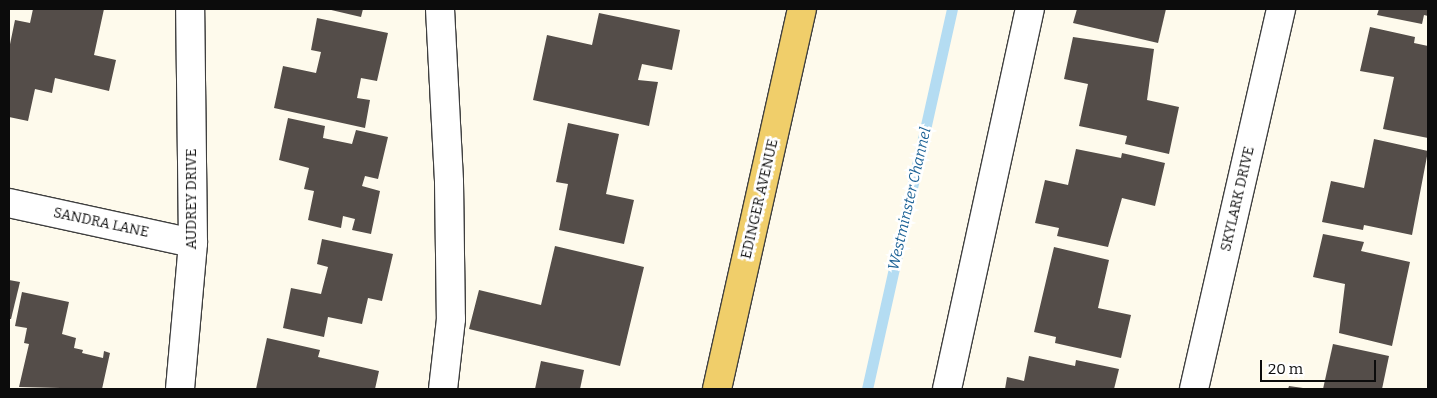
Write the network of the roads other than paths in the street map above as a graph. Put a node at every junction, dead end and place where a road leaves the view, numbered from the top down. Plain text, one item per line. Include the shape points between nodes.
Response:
1 (190, 9) edge
2 (440, 9) edge
3 (802, 9) edge
4 (1030, 9) edge
5 (1281, 9) edge
6 (9, 203) edge
7 (193, 243) junction
8 (180, 389) edge
9 (442, 389) edge
10 (717, 389) edge
11 (947, 389) edge
12 (1194, 389) edge

1 - 7 street, AUDREY DRIVE
2 - 9 street via 451,300
3 - 10 main road, EDINGER AVENUE
4 - 11 street
5 - 12 street, SKYLARK DRIVE
6 - 7 street, SANDRA LANE
7 - 8 street, AUDREY DRIVE

